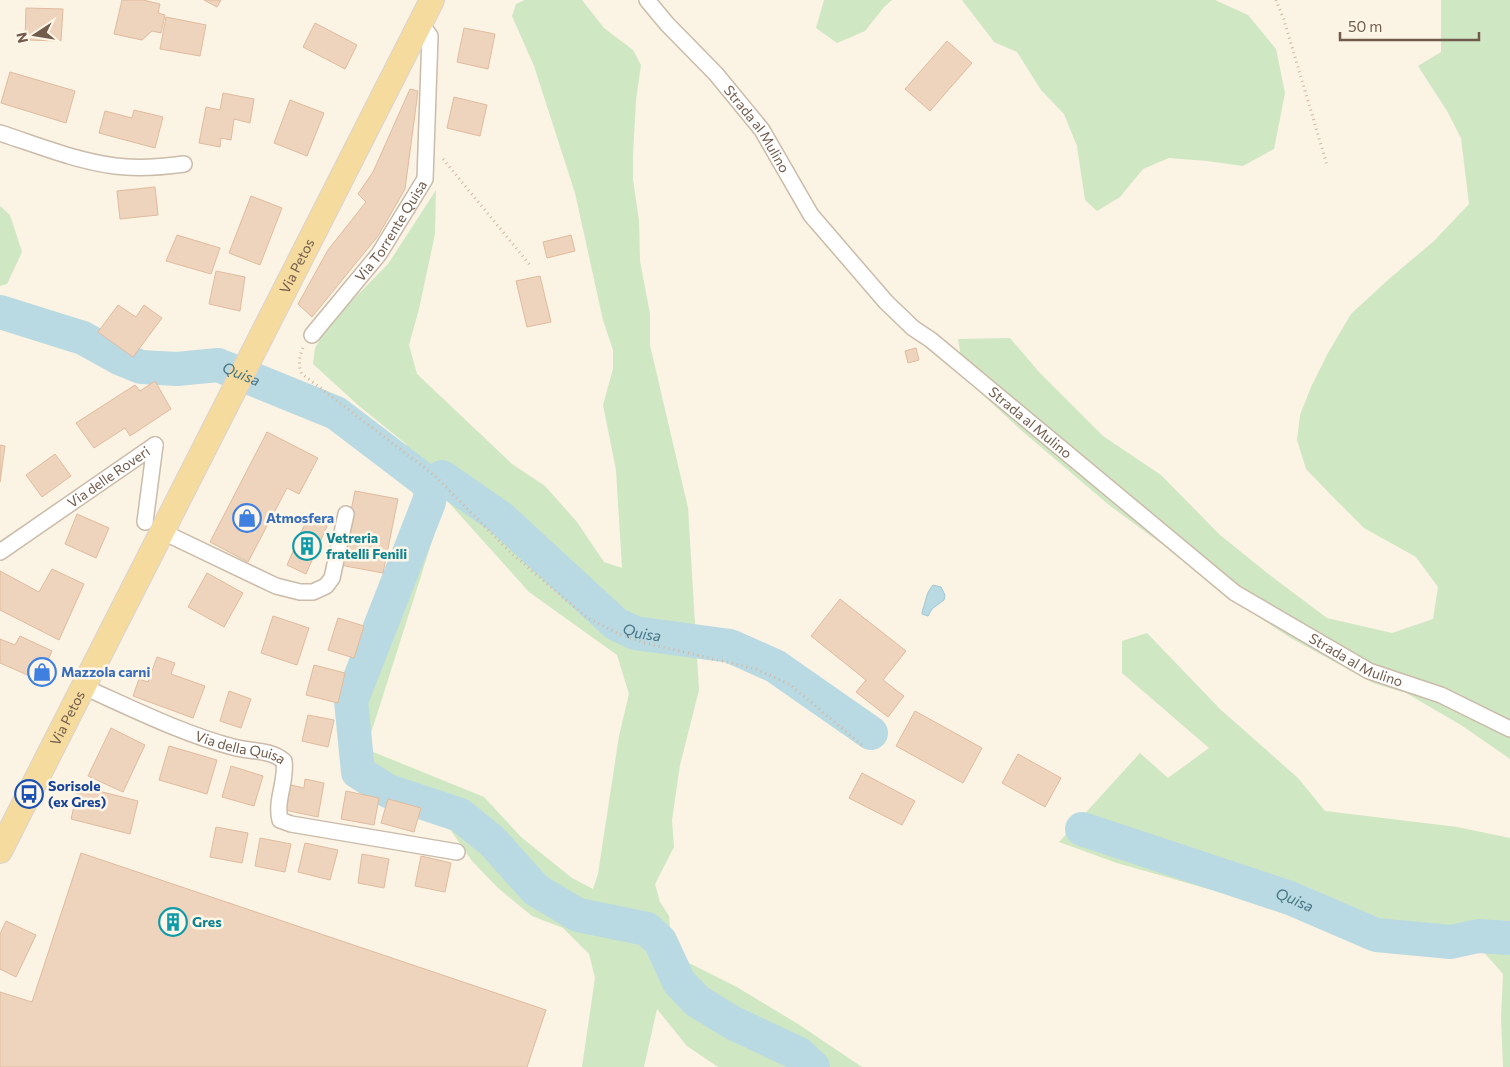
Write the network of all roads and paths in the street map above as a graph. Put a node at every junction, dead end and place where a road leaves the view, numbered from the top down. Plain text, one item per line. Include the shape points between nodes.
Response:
1 (432, 0) edge
2 (647, 0) edge
3 (1276, 0) edge
4 (420, 22) junction
5 (0, 133) edge
6 (426, 152) junction
7 (184, 164) dead end
8 (1328, 165) dead end
9 (530, 265) dead end
10 (312, 335) joint
11 (346, 514) dead end
12 (154, 527) junction
13 (0, 552) edge
14 (84, 687) junction
15 (1510, 729) edge
16 (863, 746) dead end
17 (0, 850) edge
18 (457, 852) dead end

1 - 4 main road, Via Petos
2 - 15 street, Strada al Mulino via 716,74 762,130 811,215 912,328 931,340 1235,593 1370,671 1442,695
3 - 8 path
4 - 6 street, Via Torrente Quisa via 430,36
4 - 12 main road, Via Petos via 226,407
5 - 7 street via 116,166
6 - 9 path via 443,159
6 - 10 street, Via Torrente Quisa via 425,179 379,254
10 - 16 path via 301,350 299,369 302,374 434,475 509,551 586,617 636,640 756,669 789,684
11 - 12 street via 332,578 326,586 313,592 276,586
12 - 13 street, Via delle Roveri via 154,445
12 - 14 main road, Via Petos
14 - 17 main road, Via Petos
14 - 18 street, Via della Quisa via 234,748 277,754 284,760 285,772 277,810 280,820

